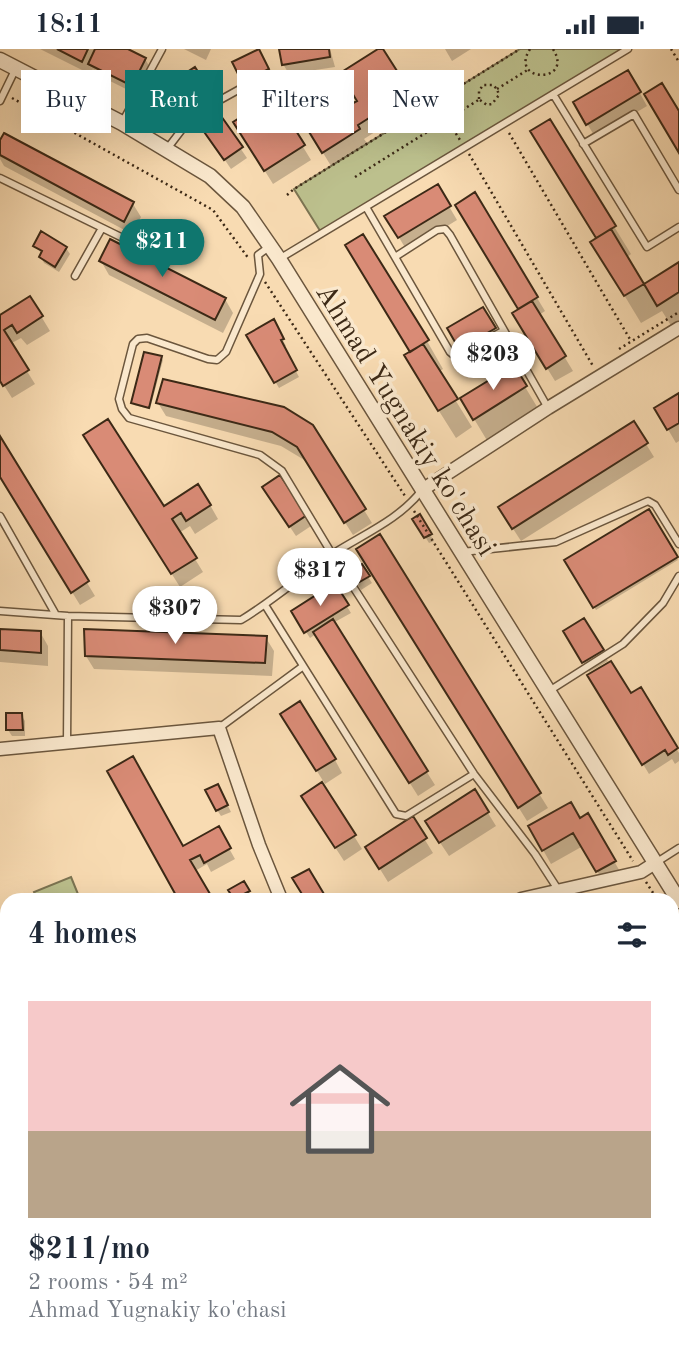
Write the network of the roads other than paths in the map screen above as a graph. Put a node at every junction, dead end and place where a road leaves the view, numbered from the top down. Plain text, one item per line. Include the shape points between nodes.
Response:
1 (162, 49) edge
2 (628, 49) edge
3 (0, 60) edge
4 (16, 68) junction
5 (237, 91) edge
6 (553, 94) junction
7 (0, 101) edge
8 (122, 123) junction
9 (583, 145) junction
10 (167, 149) junction
11 (0, 178) edge
12 (679, 190) edge
13 (366, 207) junction
14 (679, 227) edge
15 (102, 228) junction
16 (129, 241) dead end
17 (271, 246) junction
18 (395, 257) junction
19 (279, 259) junction
20 (75, 276) dead end
21 (679, 328) edge
22 (503, 331) junction
23 (548, 408) junction
24 (422, 490) junction
25 (0, 516) edge
26 (679, 544) edge
27 (461, 552) junction
28 (332, 554) junction
29 (679, 576) edge
30 (265, 605) junction
31 (0, 611) edge
32 (56, 615) junction
33 (68, 616) junction
34 (302, 667) junction
35 (548, 692) junction
36 (219, 728) junction
37 (67, 743) junction
38 (0, 749) edge
39 (474, 774) junction
40 (679, 848) edge
41 (655, 863) junction
42 (279, 893) edge
43 (560, 893) edge
44 (568, 893) edge
45 (674, 893) edge

1 - 8 lane
2 - 6 lane
3 - 4 street, Ahmad Yugnakiy ko'chasi
4 - 7 lane
4 - 8 street, Ahmad Yugnakiy ko'chasi
5 - 10 lane via 193,115
6 - 9 lane
6 - 13 lane
8 - 10 street, Ahmad Yugnakiy ko'chasi
9 - 12 lane via 634,114
9 - 14 lane via 647,247
10 - 17 street, Ahmad Yugnakiy ko'chasi via 229,192
11 - 15 lane
13 - 18 lane
13 - 19 lane
15 - 16 lane
15 - 20 lane
17 - 19 street, Ahmad Yugnakiy ko'chasi
17 - 28 lane via 258,255 260,274 226,352 217,360 208,359 138,339 119,400 129,418 271,461 282,471
18 - 22 lane via 456,357
18 - 22 lane via 445,229
19 - 24 street, Ahmad Yugnakiy ko'chasi
21 - 23 street
22 - 23 lane
23 - 24 street
24 - 27 street, Ahmad Yugnakiy ko'chasi
24 - 28 lane via 410,506
25 - 32 lane
26 - 27 lane via 648,501 556,543
27 - 35 street, Ahmad Yugnakiy ko'chasi
28 - 30 lane
28 - 39 lane
29 - 35 lane via 663,604 622,644
30 - 33 lane via 241,620
30 - 34 lane
31 - 32 lane
32 - 33 lane
33 - 37 lane
34 - 36 lane
34 - 39 lane via 396,814 406,816
35 - 41 street, Ahmad Yugnakiy ko'chasi
36 - 37 street
36 - 42 street
37 - 38 street
39 - 43 lane
40 - 41 lane
41 - 44 street via 641,872
41 - 45 street, Ahmad Yugnakiy ko'chasi

